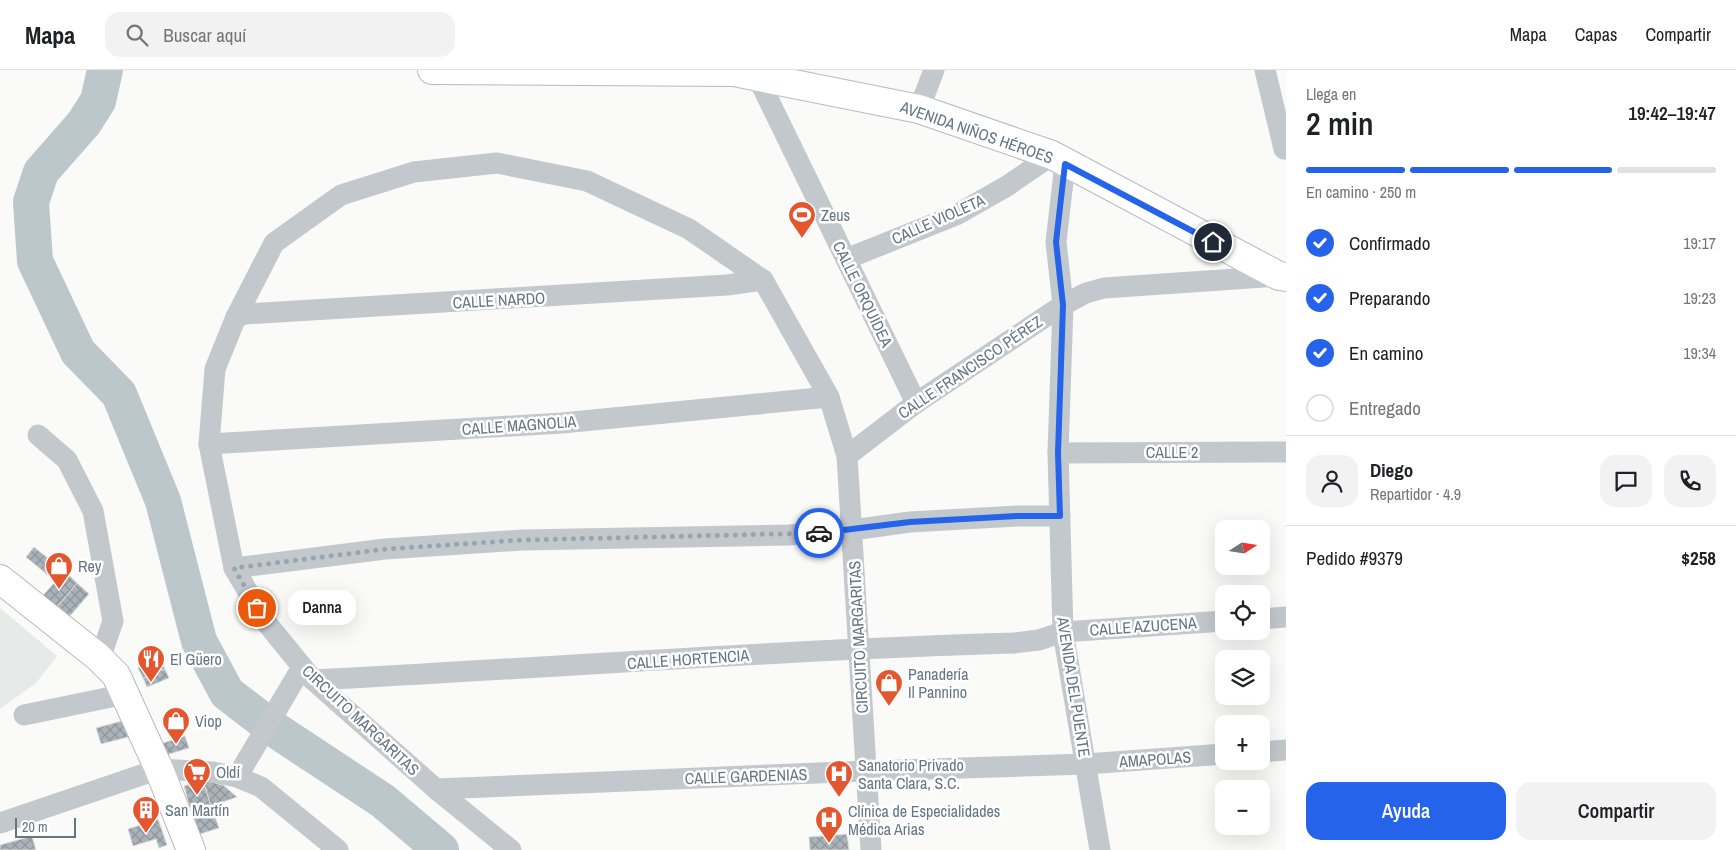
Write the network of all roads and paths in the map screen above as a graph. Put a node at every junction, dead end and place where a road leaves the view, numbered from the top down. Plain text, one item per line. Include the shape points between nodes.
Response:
1 (432, 70) edge
2 (444, 70) edge
3 (934, 70) edge
4 (1265, 70) edge
5 (742, 73) edge
6 (919, 109) junction
7 (1284, 148) dead end
8 (1059, 159) junction
9 (846, 258) junction
10 (1282, 277) edge
11 (763, 280) junction
12 (1063, 305) junction
13 (236, 317) junction
14 (829, 397) junction
15 (916, 403) junction
16 (38, 435) dead end
17 (209, 444) junction
18 (1286, 452) edge
19 (1058, 453) junction
20 (847, 456) junction
21 (1060, 516) junction
22 (852, 530) junction
23 (234, 568) junction
24 (0, 579) edge
25 (1286, 617) edge
26 (1270, 618) edge
27 (1215, 622) edge
28 (1063, 632) junction
29 (859, 647) junction
30 (98, 657) junction
31 (307, 674) junction
32 (126, 694) junction
33 (24, 715) dead end
34 (1286, 750) edge
35 (1270, 751) edge
36 (1215, 755) edge
37 (1086, 764) junction
38 (160, 769) junction
39 (866, 770) junction
40 (237, 777) junction
41 (436, 789) junction
42 (0, 823) edge
43 (191, 850) edge
44 (338, 850) edge
45 (511, 850) edge
46 (871, 850) edge
47 (1100, 850) edge

1 - 2 main road, AVENIDA NIÑOS HÉROES
2 - 5 main road, AVENIDA NIÑOS HÉROES
3 - 6 street
4 - 7 street
5 - 6 main road, AVENIDA NIÑOS HÉROES
5 - 9 street, CALLE ORQUÍDEA
6 - 8 main road, AVENIDA NIÑOS HÉROES
8 - 9 street, CALLE VIOLETA via 956,215
8 - 10 main road, AVENIDA NIÑOS HÉROES
8 - 12 street, AVENIDA DEL PUENTE via 1056,242
9 - 15 street, CALLE ORQUÍDEA
10 - 12 street, CALLE FRANCISCO PÉREZ via 1104,288
11 - 13 street, CALLE NARDO
11 - 13 street, CIRCUITO MARGARITAS via 689,229 587,181 497,163 414,172 341,195 274,243
11 - 14 street, CIRCUITO MARGARITAS
12 - 15 street, CALLE FRANCISCO PÉREZ
12 - 19 street, AVENIDA DEL PUENTE
13 - 17 street, CIRCUITO MARGARITAS via 215,369
14 - 17 street, CALLE MAGNOLIA via 562,422
14 - 20 street, CIRCUITO MARGARITAS
15 - 20 street, CALLE FRANCISCO PÉREZ
16 - 30 street via 67,460 93,511 113,621
17 - 23 street, CIRCUITO MARGARITAS
18 - 19 street, CALLE 2
19 - 21 street, AVENIDA DEL PUENTE
20 - 22 street, CIRCUITO MARGARITAS
21 - 22 street via 910,522
21 - 28 street, AVENIDA DEL PUENTE
22 - 23 street via 789,535 522,540 386,549
22 - 29 street, CIRCUITO MARGARITAS
23 - 31 street, CIRCUITO MARGARITAS via 265,622
24 - 30 main road
25 - 26 street
27 - 28 street, CALLE AZUCENA
28 - 29 street, CALLE HORTENCIA via 1039,640 1014,642
28 - 37 street, AVENIDA DEL PUENTE
29 - 31 street, CALLE HORTENCIA via 686,660
29 - 39 street, CIRCUITO MARGARITAS
30 - 32 main road via 116,675
31 - 40 street via 274,714
31 - 41 street, CIRCUITO MARGARITAS
32 - 33 street
32 - 38 main road
34 - 35 street
36 - 37 street, AMAPOLAS
37 - 39 street, CALLE GARDENIAS
37 - 47 street, AVENIDA DEL PUENTE
38 - 40 street
38 - 42 street
38 - 43 main road
39 - 41 street, CALLE GARDENIAS
39 - 46 street, CIRCUITO MARGARITAS
40 - 44 street via 261,787
41 - 45 street, CIRCUITO MARGARITAS

